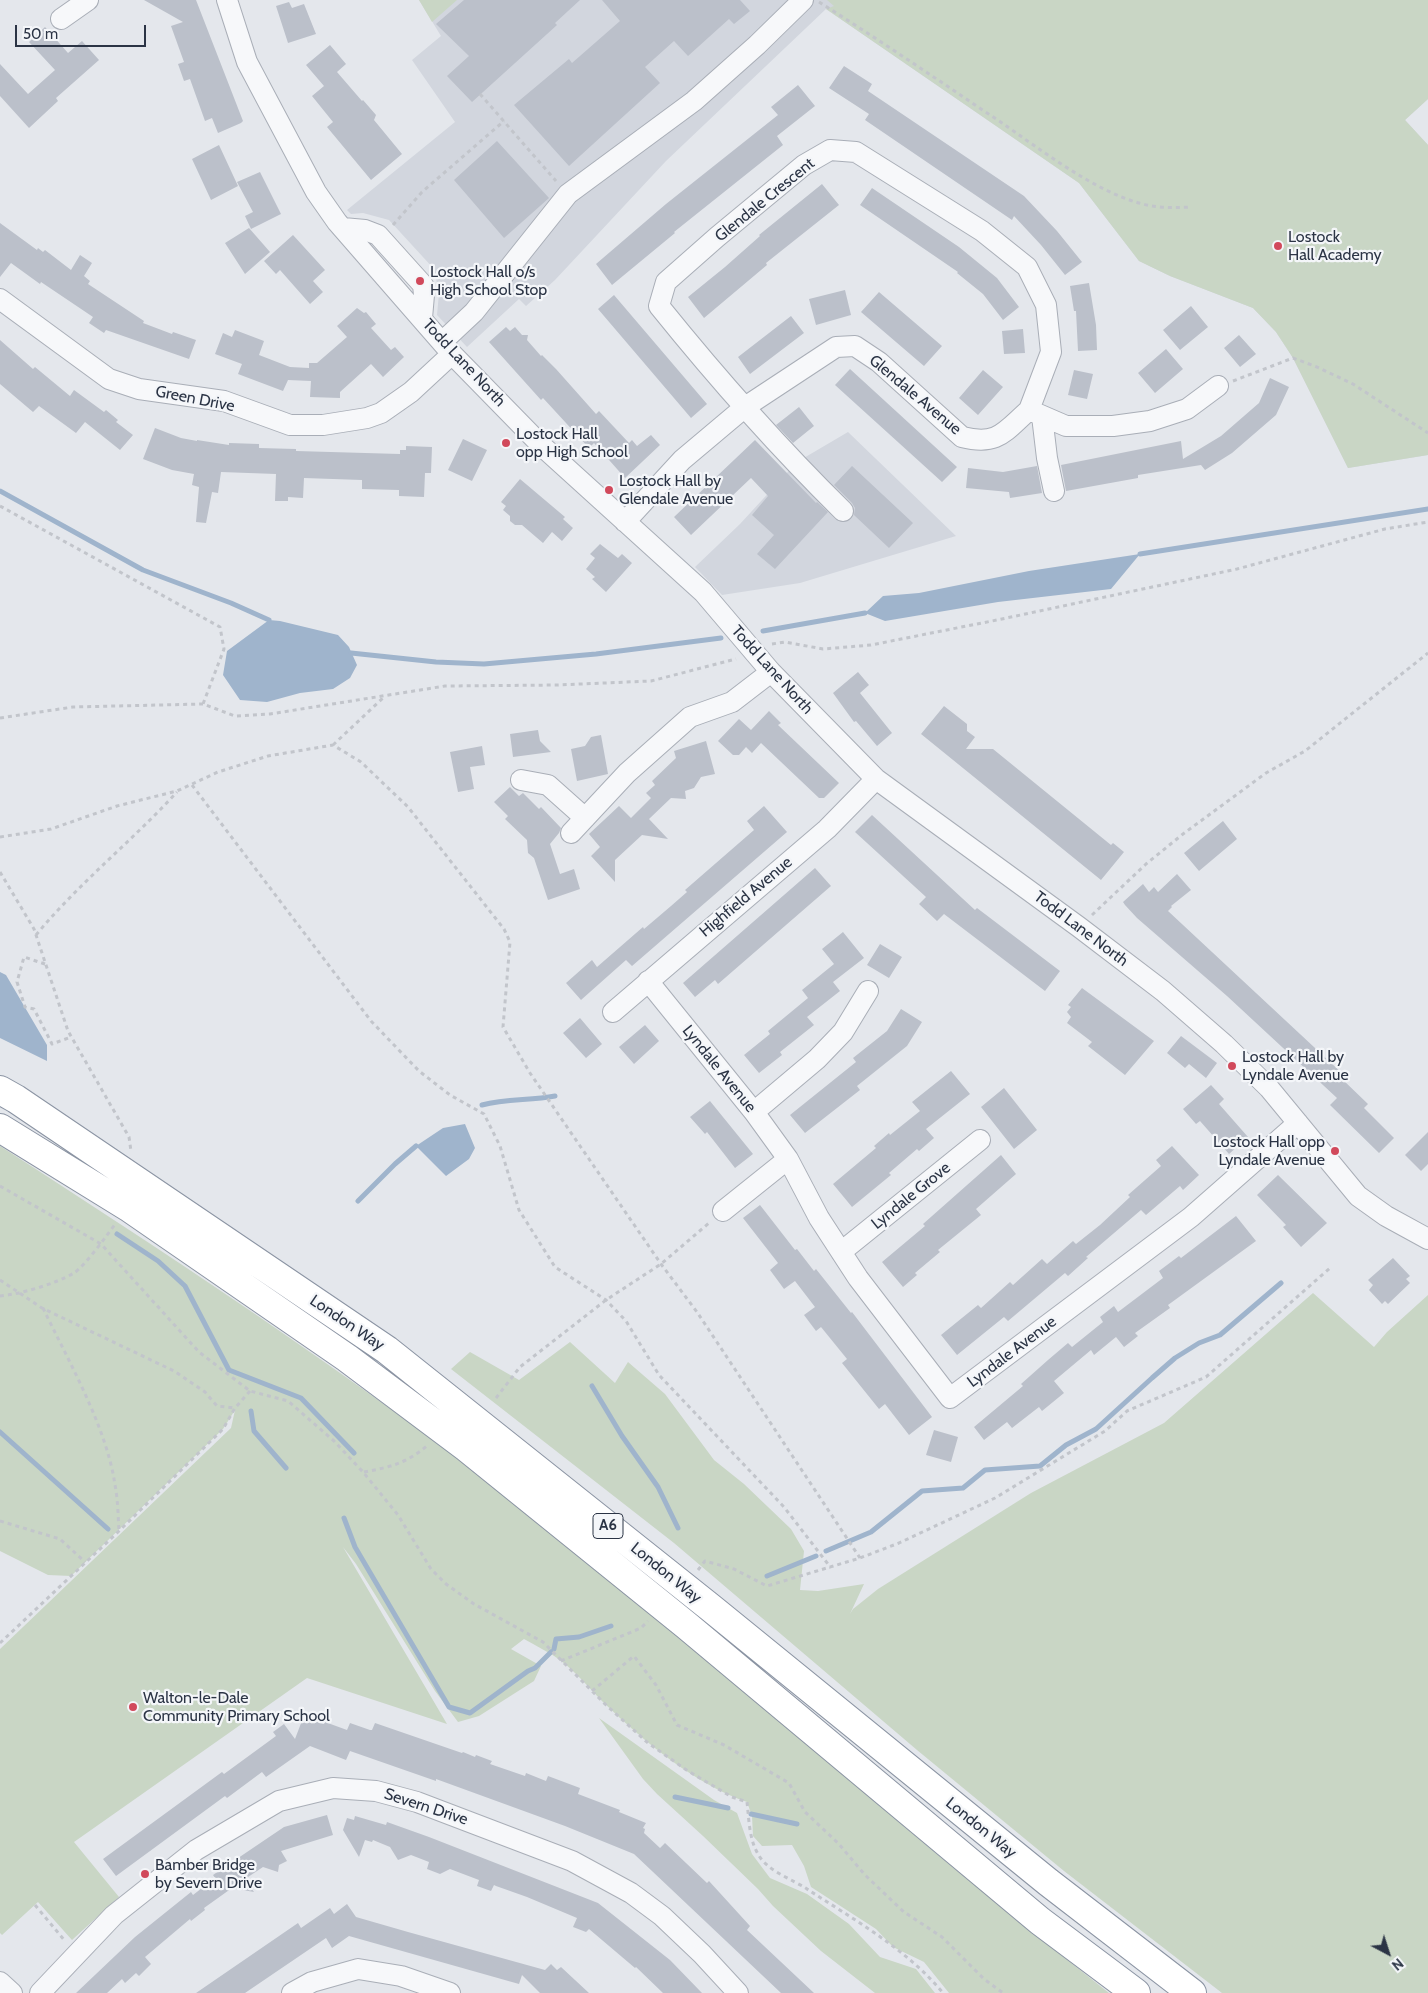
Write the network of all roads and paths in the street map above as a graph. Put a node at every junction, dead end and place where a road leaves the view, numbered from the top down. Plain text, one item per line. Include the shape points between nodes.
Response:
1 (88, 0) edge
2 (227, 0) edge
3 (803, 0) edge
4 (816, 0) edge
5 (61, 19) dead end
6 (480, 94) dead end
7 (504, 121) junction
8 (568, 194) junction
9 (1191, 207) dead end
10 (343, 228) junction
11 (381, 238) junction
12 (0, 299) edge
13 (422, 318) junction
14 (447, 348) junction
15 (1218, 386) joint
16 (745, 407) junction
17 (1036, 413) junction
18 (1428, 433) edge
19 (1054, 492) dead end
20 (0, 506) edge
21 (844, 511) dead end
22 (625, 522) junction
23 (1428, 522) edge
24 (1428, 653) edge
25 (756, 654) junction
26 (772, 672) junction
27 (385, 696) junction
28 (203, 704) junction
29 (0, 718) edge
30 (332, 745) junction
31 (876, 779) junction
32 (521, 780) dead end
33 (192, 785) junction
34 (177, 791) junction
35 (585, 818) junction
36 (572, 833) dead end
37 (0, 837) edge
38 (0, 872) edge
39 (1079, 927) junction
40 (35, 935) junction
41 (45, 964) junction
42 (648, 981) junction
43 (868, 991) dead end
44 (613, 1012) dead end
45 (71, 1038) junction
46 (0, 1090) edge
47 (754, 1112) junction
48 (1298, 1123) junction
49 (0, 1128) edge
50 (980, 1140) dead end
51 (131, 1154) dead end
52 (788, 1159) junction
53 (0, 1186) edge
54 (723, 1211) joint
55 (118, 1221) dead end
56 (1428, 1238) edge
57 (101, 1244) junction
58 (841, 1252) junction
59 (661, 1264) junction
60 (1330, 1268) dead end
61 (0, 1280) edge
62 (20, 1294) junction
63 (0, 1296) edge
64 (606, 1300) junction
65 (42, 1308) junction
66 (250, 1391) junction
67 (496, 1398) dead end
68 (236, 1408) junction
69 (435, 1439) dead end
70 (363, 1472) junction
71 (0, 1521) edge
72 (119, 1531) junction
73 (860, 1558) junction
74 (86, 1562) junction
75 (831, 1568) junction
76 (696, 1572) dead end
77 (650, 1618) dead end
78 (0, 1643) edge
79 (561, 1661) junction
80 (592, 1692) junction
81 (35, 1905) dead end
82 (68, 1945) dead end
83 (0, 1982) edge
84 (12, 1993) edge
85 (40, 1993) edge
86 (292, 1993) edge
87 (450, 1993) edge
88 (738, 1993) edge
89 (943, 1993) edge
90 (1003, 1993) edge
91 (1136, 1993) edge
92 (1192, 1993) edge

1 - 5 street
2 - 10 street, Todd Lane North via 247,62 316,192
3 - 8 street, Green Drive via 694,101
4 - 9 path via 1048,155 1106,190 1138,203 1167,208
6 - 7 path
7 - 8 path
7 - 11 path via 422,192
8 - 14 street, Green Drive
10 - 11 street via 365,230
10 - 13 street, Todd Lane North
11 - 13 street via 423,284
12 - 14 street, Green Drive via 109,379 139,389 224,401 290,425 324,425 382,413 410,392
13 - 14 street, Todd Lane North
14 - 22 street, Todd Lane North via 542,446
15 - 17 street via 1187,409 1150,421 1113,426 1066,426
15 - 18 path via 1293,358 1353,384
16 - 17 street, Glendale Avenue via 836,347 855,346 879,362 962,437 979,441 997,438
16 - 17 street, Glendale Crescent via 659,306 666,282 790,176 830,150 856,152 982,231 1027,266 1046,305 1051,352
16 - 21 street via 792,461
16 - 22 street, Glendale Avenue via 682,460
17 - 19 street
20 - 28 path via 220,627 224,649
22 - 25 street, Todd Lane North via 703,592
23 - 25 path via 1385,529 1237,569 929,634 871,645 823,649 785,642 769,645
24 - 39 path via 1305,752 1266,773 1183,834
25 - 26 street, Todd Lane North
25 - 27 path via 651,681 445,686
26 - 31 street, Todd Lane North
26 - 35 street via 732,702 690,717 627,773
27 - 28 path via 270,714 235,716
27 - 30 path
28 - 29 path via 73,707
30 - 33 path via 268,756 218,772
30 - 59 path via 361,762 408,807 504,929 510,942 503,1028 530,1073
31 - 39 street, Todd Lane North
31 - 42 street, Highfield Avenue via 826,829
32 - 35 street via 548,785
33 - 34 path
33 - 64 path via 371,1021 419,1071 450,1095 484,1114 500,1146 519,1210 555,1267
34 - 37 path via 116,806 51,829
34 - 40 path via 55,911
35 - 36 street
38 - 40 path
39 - 48 street, Todd Lane North via 1163,991 1224,1044
40 - 41 path
41 - 45 path
41 - 45 path via 24,957 17,982 25,1007 34,1009 52,1044
42 - 44 street, Highfield Avenue
42 - 47 street, Lyndale Avenue
43 - 47 street via 843,1032 817,1059
45 - 51 path via 129,1137
46 - 92 highway, London Way / A6 via 387,1350 1048,1882
47 - 52 street, Lyndale Avenue
48 - 56 street, Todd Lane North via 1358,1196 1386,1216
48 - 58 street, Lyndale Avenue via 1191,1216 950,1398
49 - 91 highway, London Way / A6 via 128,1207 347,1358 459,1442 686,1625 1040,1921
50 - 58 street, Lyndale Grove
52 - 54 street
52 - 58 street, Lyndale Avenue via 818,1218
53 - 57 path
54 - 59 path
55 - 57 path
57 - 62 path via 75,1273
57 - 66 path via 199,1352
59 - 64 path
59 - 73 path via 697,1312
60 - 73 path via 1206,1377 1127,1411 1105,1431 995,1498
61 - 62 path
62 - 63 path
62 - 65 path
64 - 67 path via 520,1367
64 - 75 path via 626,1321 659,1375 784,1507
65 - 68 path via 174,1371 205,1392 217,1406
65 - 72 path via 82,1387 107,1454 115,1485
66 - 68 path
66 - 70 path via 288,1401 334,1441
68 - 72 path via 223,1428
69 - 70 path via 413,1458 389,1468
70 - 79 path via 398,1515 431,1569 446,1584 474,1604 543,1642
71 - 74 path via 60,1540
72 - 74 path
73 - 75 path
74 - 78 path
75 - 76 path via 767,1586 734,1569 705,1561
77 - 79 path via 641,1628
79 - 80 path
80 - 89 path via 648,1742 688,1771 732,1797 747,1802 758,1856 773,1869 868,1928 928,1974
80 - 90 path via 634,1656 656,1685 677,1725 724,1745 789,1783 805,1812 838,1843 865,1875 904,1912 942,1937 984,1979
81 - 82 path
83 - 84 street
85 - 88 street, Severn Drive via 114,1915 196,1850 279,1801 333,1788 376,1791 416,1802 572,1861 631,1893 662,1916
86 - 87 street via 312,1982 358,1969 401,1976

